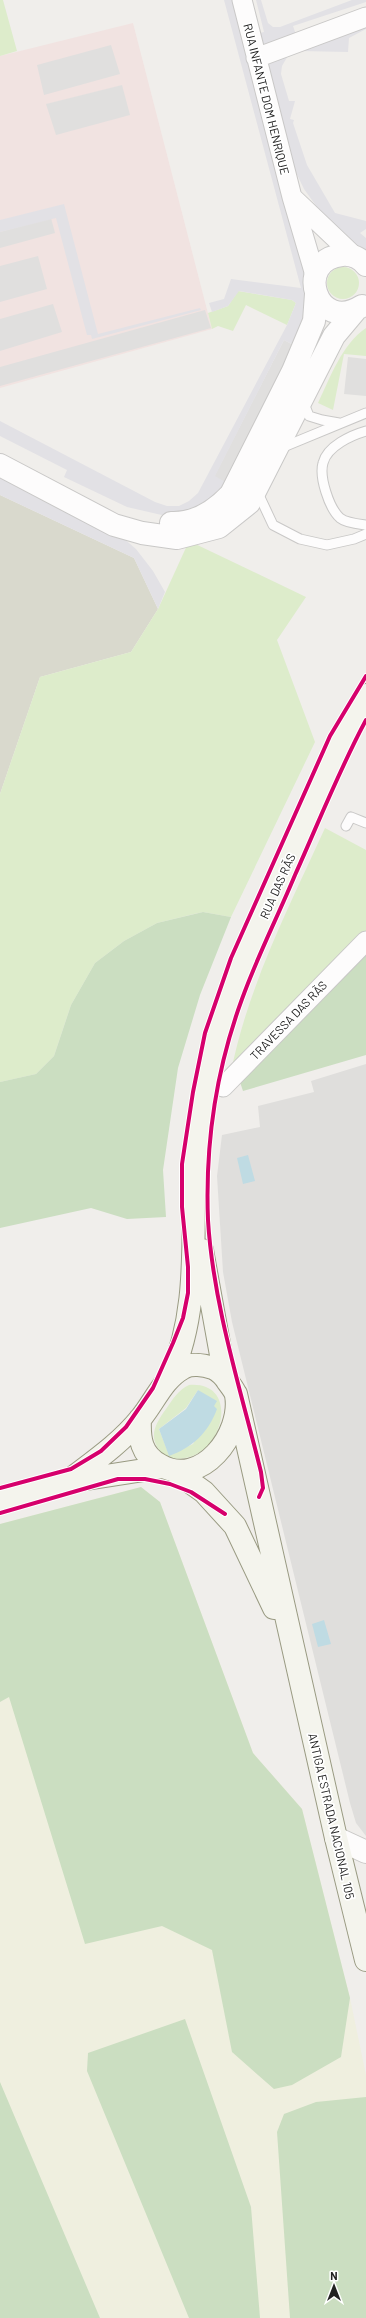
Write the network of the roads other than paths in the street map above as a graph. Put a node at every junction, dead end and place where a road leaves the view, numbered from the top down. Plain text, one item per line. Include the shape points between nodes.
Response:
1 (242, 0) edge
2 (366, 17) edge
3 (256, 58) junction
4 (292, 197) junction
5 (360, 261) edge
6 (315, 285) junction
7 (363, 306) edge
8 (293, 371) junction
9 (302, 398) junction
10 (366, 413) edge
11 (341, 423) junction
12 (366, 431) edge
13 (0, 450) edge
14 (276, 450) junction
15 (0, 465) edge
16 (247, 485) junction
17 (366, 525) edge
18 (200, 526) junction
19 (366, 534) edge
20 (366, 695) edge
21 (366, 823) edge
22 (346, 826) dead end
23 (366, 940) edge
24 (206, 1082) junction
25 (194, 1210) junction
26 (170, 1377) junction
27 (230, 1386) junction
28 (140, 1419) junction
29 (170, 1470) junction
30 (67, 1482) junction
31 (0, 1500) edge
32 (299, 1673) junction
33 (336, 1838) junction
34 (366, 1852) edge
35 (366, 1960) edge

1 - 3 street, RUA INFANTE DOM HENRIQUE
2 - 3 street
3 - 4 street, RUA INFANTE DOM HENRIQUE
4 - 5 street
4 - 6 street, RUA INFANTE DOM HENRIQUE
5 - 6 street via 334,256 319,267
6 - 7 street via 321,304 332,310 346,313
6 - 8 street via 314,321
7 - 9 street via 334,336
8 - 9 lane
8 - 16 street
9 - 11 lane via 309,416
9 - 14 street
10 - 11 lane
11 - 14 lane
12 - 17 lane via 334,447 322,463 329,504 340,518 354,524
13 - 18 street via 121,512 152,521
14 - 16 street
15 - 18 street via 114,525 162,537 177,538
16 - 18 street via 231,494
16 - 19 lane via 272,525 300,540 327,545 354,540
20 - 24 main road, RUA DAS RÃS via 336,752 233,987 220,1023
21 - 22 lane via 351,817
23 - 24 street, TRAVESSA DAS RÃS via 223,1087
24 - 25 main road, ANTIGA ESTRADA NACIONAL 105 via 195,1160
25 - 26 main road, ANTIGA ESTRADA NACIONAL 105 via 192,1297 180,1354
25 - 27 main road, ANTIGA ESTRADA NACIONAL 105
26 - 27 main road via 185,1367 200,1365 214,1369
26 - 28 main road
27 - 29 main road via 236,1420 228,1439 216,1455 195,1468
27 - 32 main road, ANTIGA ESTRADA NACIONAL 105
28 - 29 main road via 142,1449 153,1462
28 - 30 main road via 109,1451
29 - 30 main road
29 - 32 main road, ANTIGA ESTRADA NACIONAL 105 via 204,1492 235,1526 268,1591
30 - 31 main road
32 - 33 main road, ANTIGA ESTRADA NACIONAL 105
33 - 34 street
33 - 35 main road, ANTIGA ESTRADA NACIONAL 105

